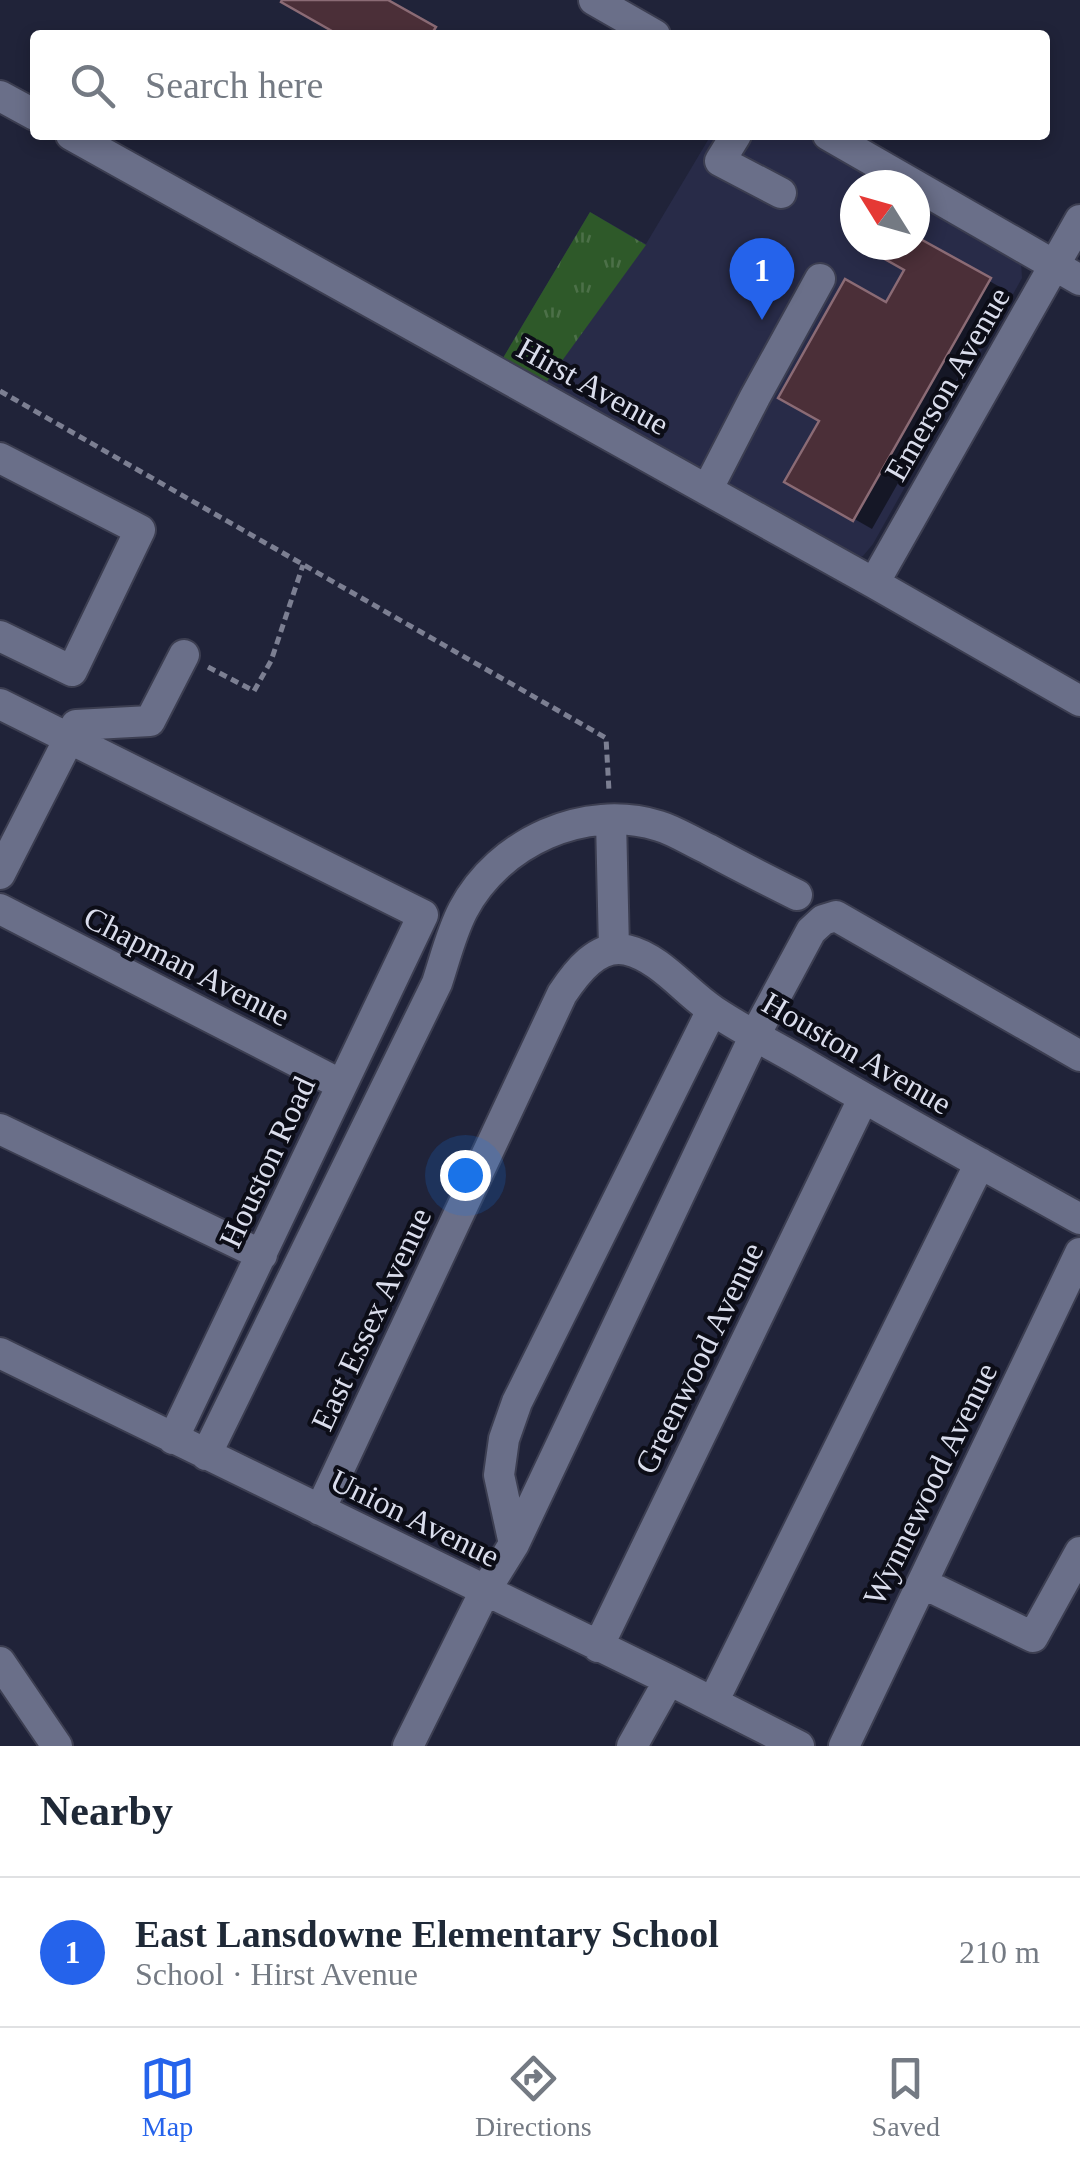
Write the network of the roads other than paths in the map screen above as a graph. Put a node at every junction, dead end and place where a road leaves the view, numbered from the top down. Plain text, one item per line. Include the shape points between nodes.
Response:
1 (594, 0) edge
2 (646, 30) edge
3 (0, 96) edge
4 (30, 112) edge
5 (80, 140) edge
6 (733, 140) edge
7 (837, 140) edge
8 (781, 193) dead end
9 (1080, 220) edge
10 (1067, 273) edge
11 (820, 279) dead end
12 (0, 458) edge
13 (708, 490) junction
14 (874, 582) junction
15 (0, 636) edge
16 (184, 655) road end
17 (72, 672) junction
18 (1080, 702) edge
19 (0, 704) edge
20 (72, 732) junction
21 (611, 820) junction
22 (0, 874) edge
23 (797, 894) dead end
24 (0, 908) edge
25 (609, 951) junction
26 (712, 1010) junction
27 (755, 1035) junction
28 (1080, 1056) edge
29 (342, 1085) junction
30 (864, 1098) junction
31 (0, 1129) edge
32 (980, 1164) junction
33 (1080, 1219) edge
34 (1080, 1253) edge
35 (262, 1255) junction
36 (0, 1353) edge
37 (174, 1439) junction
38 (206, 1455) junction
39 (320, 1510) junction
40 (514, 1544) junction
41 (1080, 1552) edge
42 (922, 1583) junction
43 (484, 1591) junction
44 (598, 1647) junction
45 (0, 1662) edge
46 (670, 1680) junction
47 (713, 1702) junction
48 (57, 1746) edge
49 (408, 1746) edge
50 (632, 1746) edge
51 (799, 1746) edge
52 (844, 1746) edge

1 - 2 street
3 - 4 street
5 - 13 street, Hirst Avenue
6 - 8 street via 720,161
7 - 10 street
9 - 10 street, Emerson Avenue
10 - 14 street, Emerson Avenue
11 - 13 street
12 - 17 street via 140,530
13 - 14 street, Hirst Avenue
14 - 18 street, Hirst Avenue
15 - 17 street
16 - 20 street via 150,721
17 - 20 street
19 - 20 street
20 - 22 street
20 - 29 street, Houston Road via 422,915
21 - 23 street via 663,827
21 - 25 street
21 - 38 street via 565,825 519,848 489,872 463,910 438,983
24 - 29 street, Chapman Avenue
25 - 26 street, Houston Avenue via 625,950 654,964
25 - 39 street, East Essex Avenue via 592,958 562,994
26 - 27 street, Houston Avenue
26 - 40 street via 517,1402 499,1474
27 - 28 street via 810,931 836,916
27 - 30 street, Houston Avenue
27 - 40 street
29 - 35 street, Houston Road
30 - 32 street, Houston Avenue
30 - 44 street, Greenwood Avenue
31 - 35 street
32 - 33 street, Houston Avenue
32 - 47 street
34 - 42 street, Wynnewood Avenue
35 - 37 street, Houston Road
36 - 37 street, Union Avenue
37 - 38 street, Union Avenue
38 - 39 street, Union Avenue
39 - 43 street, Union Avenue
40 - 43 street
41 - 42 street via 1034,1637
42 - 52 street, Wynnewood Avenue
43 - 44 street, Union Avenue
43 - 49 street
44 - 46 street, Union Avenue
45 - 48 street
46 - 47 street, Union Avenue
46 - 50 street
47 - 51 street, Union Avenue

